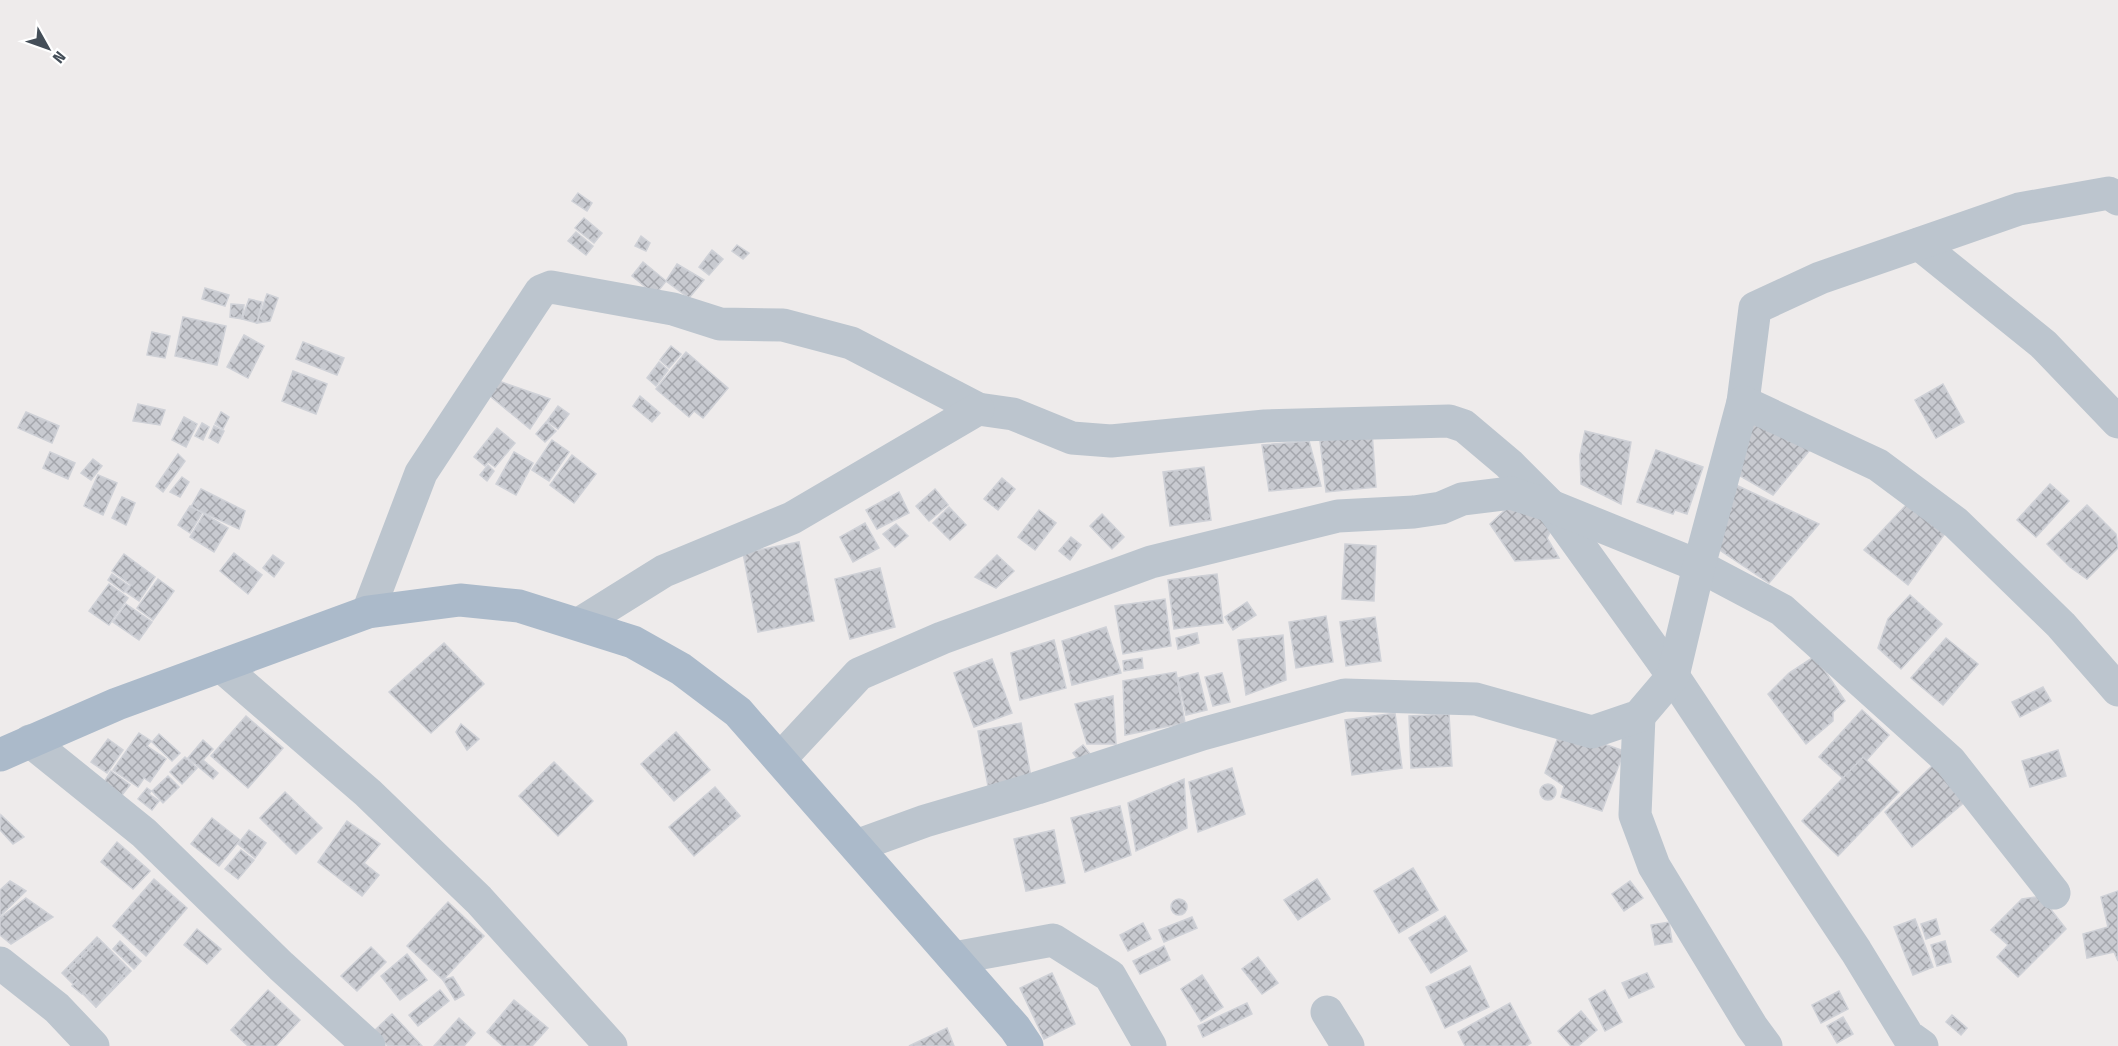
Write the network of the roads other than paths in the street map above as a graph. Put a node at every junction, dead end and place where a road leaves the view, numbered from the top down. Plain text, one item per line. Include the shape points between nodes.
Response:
1 (2118, 199) edge
2 (1919, 244) junction
3 (1743, 402) junction
4 (978, 409) junction
5 (2118, 422) edge
6 (1551, 506) junction
7 (1699, 566) junction
8 (368, 612) junction
9 (579, 624) junction
10 (221, 666) junction
11 (1673, 676) junction
12 (2118, 690) edge
13 (1639, 716) junction
14 (30, 741) junction
15 (0, 754) edge
16 (780, 759) junction
17 (856, 846) junction
18 (2054, 893) dead end
19 (954, 958) junction
20 (0, 963) edge
21 (1327, 1012) dead end
22 (1904, 1043) edge
23 (93, 1046) edge
24 (369, 1046) edge
25 (611, 1046) edge
26 (1027, 1046) edge
27 (1150, 1046) edge
28 (1348, 1046) edge
29 (1766, 1046) edge

1 - 2 street via 2109,193 2019,209
2 - 3 street via 1820,278 1755,308
2 - 5 street via 2043,344
3 - 7 street
3 - 12 street via 1878,465 1956,524 2061,625
4 - 6 street via 1012,414 1072,438 1111,441 1265,426 1449,421 1464,426
4 - 8 street via 851,343 783,325 720,324 674,309 550,287 532,303 421,472
4 - 9 street via 792,518 664,571
6 - 7 street
6 - 11 street
6 - 16 street via 1511,493 1462,498 1441,508 1414,512 1338,516 1151,562 942,638 859,674
7 - 11 street
7 - 18 street via 1782,610 1950,761
8 - 9 main road via 460,600 519,606
8 - 10 main road
9 - 16 main road via 633,642 681,669 738,712
10 - 14 main road
10 - 25 street via 368,793 479,900
11 - 13 street
11 - 22 street via 1856,951
13 - 17 street via 1592,732 1476,699 1345,695 1202,734
13 - 29 street via 1635,815 1654,866
14 - 15 main road
14 - 24 street via 144,833
16 - 17 main road
17 - 19 main road
19 - 26 main road
19 - 27 street via 1053,940 1110,976
20 - 23 street via 57,1008
21 - 28 street

